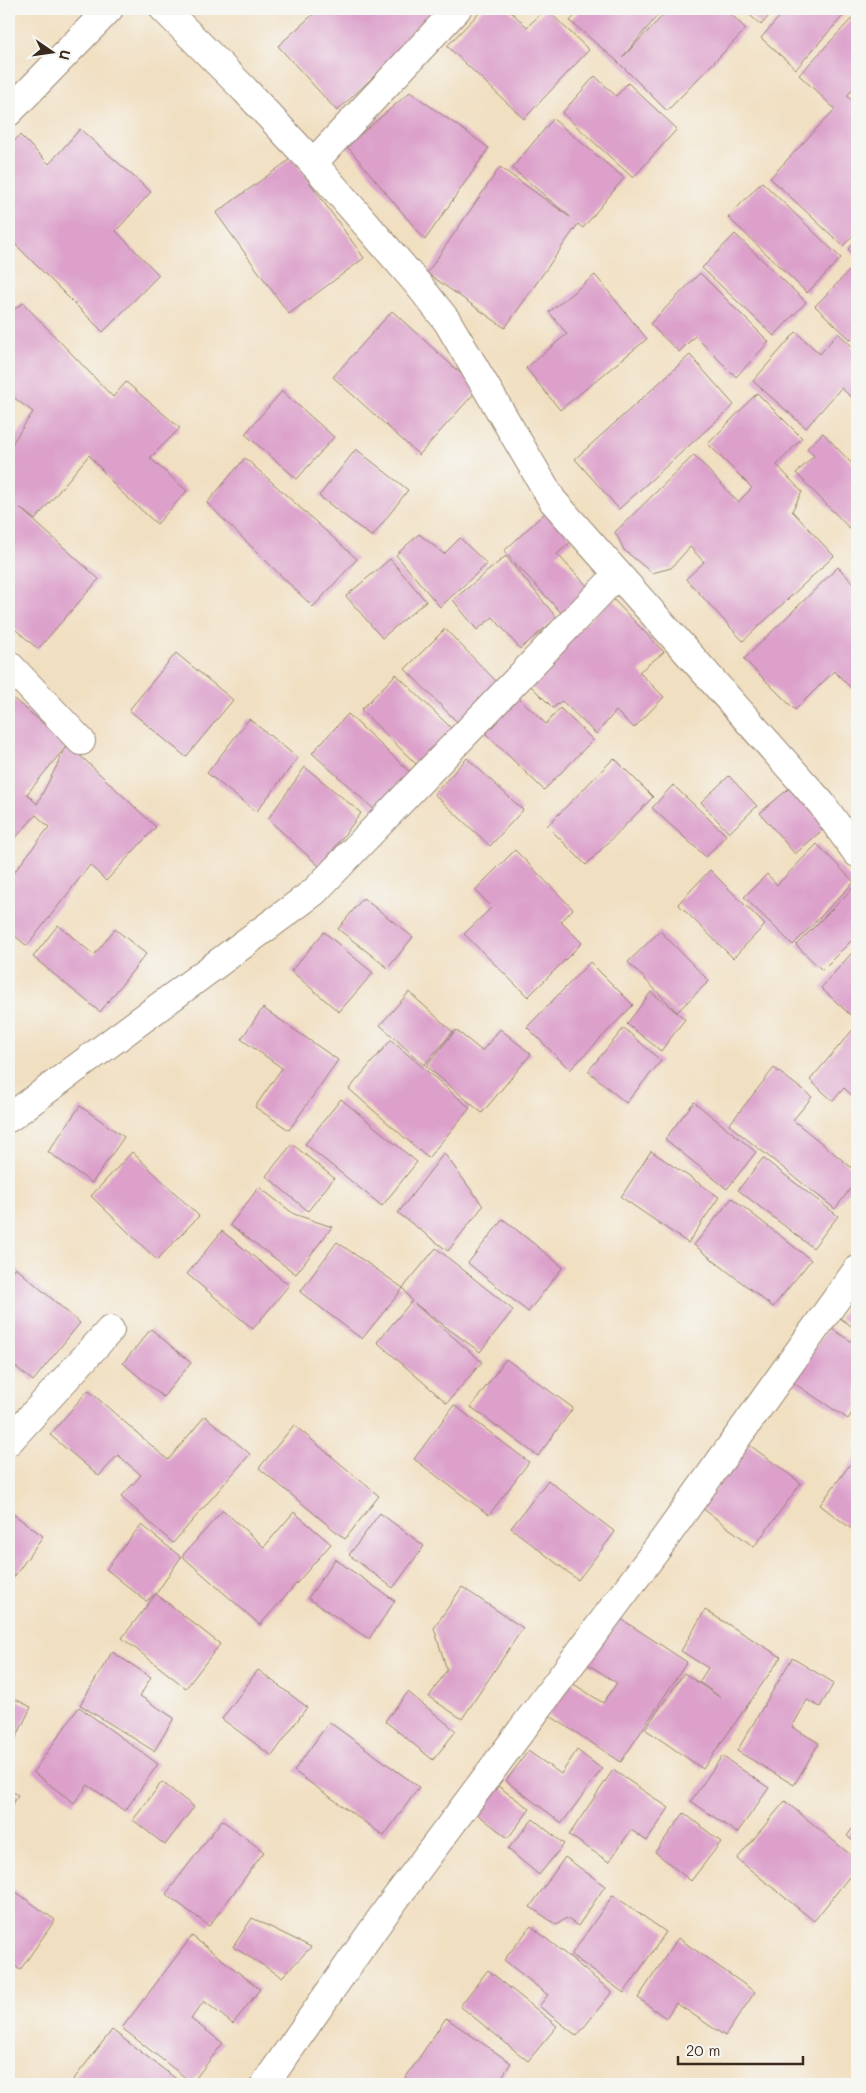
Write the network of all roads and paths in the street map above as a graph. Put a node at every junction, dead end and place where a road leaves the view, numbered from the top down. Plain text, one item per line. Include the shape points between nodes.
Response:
1 (110, 9) edge
2 (164, 9) edge
3 (456, 9) edge
4 (9, 112) edge
5 (313, 163) junction
6 (617, 575) junction
7 (9, 664) edge
8 (81, 741) dead end
9 (857, 853) edge
10 (9, 1118) edge
11 (857, 1270) edge
12 (110, 1330) dead end
13 (9, 1441) edge
14 (265, 2084) edge

1 - 4 street
2 - 5 street via 246,90
3 - 5 street
5 - 6 street via 448,321 553,501
6 - 9 street via 822,803
6 - 10 street via 314,892
7 - 8 street
11 - 14 street via 660,1545 387,1910
12 - 13 street

